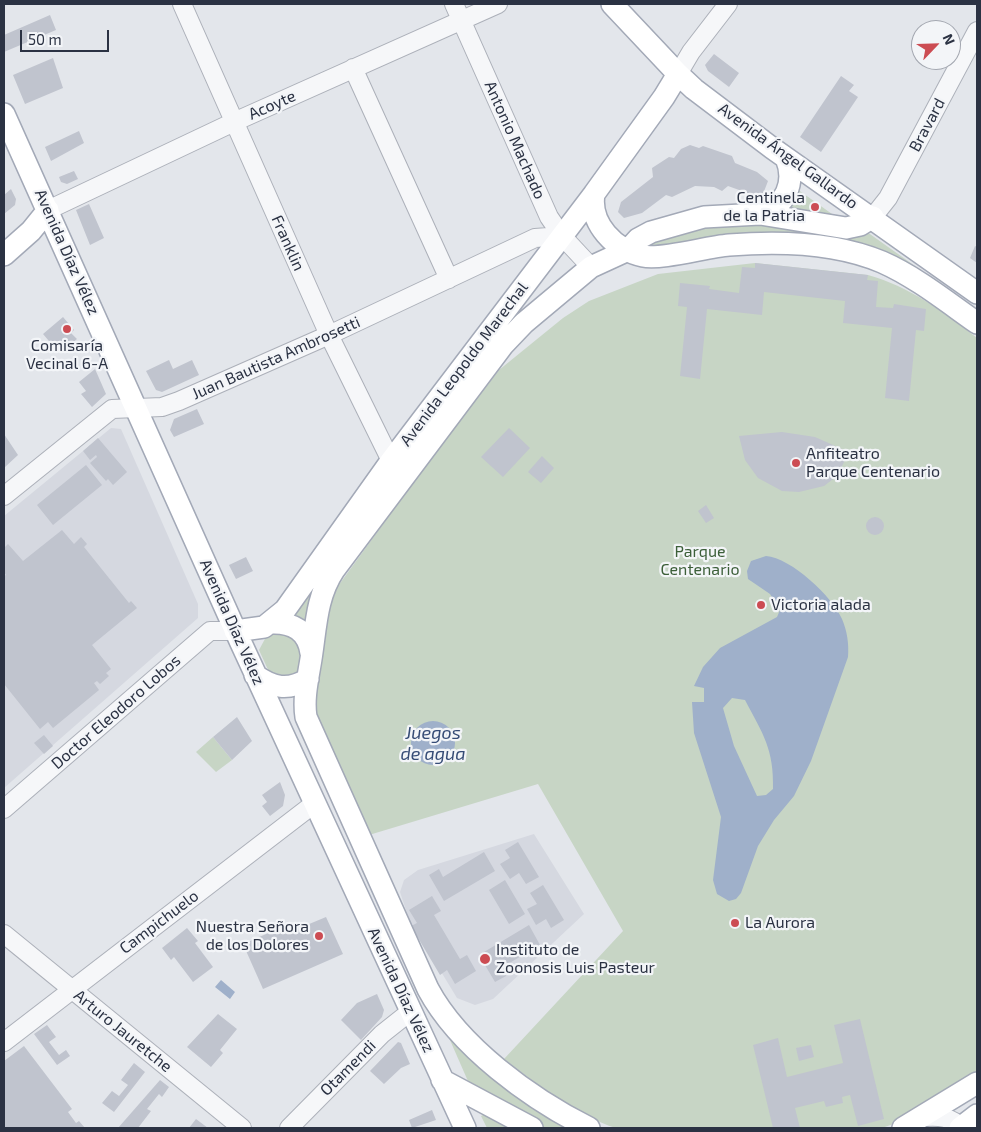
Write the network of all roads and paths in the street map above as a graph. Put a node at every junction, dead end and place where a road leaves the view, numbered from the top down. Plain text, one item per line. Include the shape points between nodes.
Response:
1 (182, 4) edge
2 (454, 4) edge
3 (498, 4) edge
4 (612, 4) edge
5 (728, 4) edge
6 (461, 20) junction
7 (977, 31) edge
8 (353, 68) junction
9 (678, 74) junction
10 (4, 114) edge
11 (234, 122) junction
12 (786, 158) junction
13 (594, 194) junction
14 (48, 210) junction
15 (760, 214) junction
16 (873, 217) junction
17 (562, 236) junction
18 (4, 238) edge
19 (628, 250) junction
20 (4, 255) edge
21 (591, 267) junction
22 (449, 279) junction
23 (977, 293) edge
24 (977, 323) edge
25 (329, 335) junction
26 (137, 409) junction
27 (396, 471) junction
28 (4, 496) edge
29 (271, 623) junction
30 (235, 631) junction
31 (309, 669) junction
32 (255, 675) junction
33 (329, 771) junction
34 (315, 803) junction
35 (4, 809) edge
36 (4, 934) edge
37 (71, 989) junction
38 (411, 1011) junction
39 (449, 1019) junction
40 (4, 1042) edge
41 (442, 1080) junction
42 (977, 1083) edge
43 (925, 1117) junction
44 (965, 1125) edge
45 (242, 1128) edge
46 (289, 1128) edge
47 (465, 1128) edge
48 (532, 1128) edge
49 (590, 1128) edge
50 (903, 1128) edge

1 - 11 street, Franklin
2 - 6 street, Antonio Machado
3 - 6 street, Acoyte
4 - 9 main road, Avenida Ángel Gallardo
5 - 9 street
6 - 8 street, Acoyte
6 - 17 street, Antonio Machado via 549,217
7 - 16 street, Bravard via 888,198
8 - 11 street, Acoyte
8 - 22 street
9 - 12 main road, Avenida Ángel Gallardo
9 - 13 main road, Avenida Leopoldo Marechal
10 - 14 main road, Avenida Díaz Vélez
11 - 14 street, Acoyte
11 - 25 street, Franklin
12 - 15 main road via 790,175 786,194 776,207
12 - 16 main road, Avenida Ángel Gallardo
13 - 17 main road, Avenida Leopoldo Marechal
13 - 19 main road via 593,210 598,225 609,238
14 - 18 main road via 24,218
14 - 20 main road via 31,231
14 - 26 main road, Avenida Díaz Vélez
15 - 16 main road, Avenida Leopoldo Marechal via 846,228 860,225
15 - 19 main road, Avenida Leopoldo Marechal via 723,215 682,222 638,239
16 - 23 main road, Avenida Ángel Gallardo
17 - 21 street, Antonio Machado
17 - 22 street, Juan Bautista Ambrosetti via 536,238
17 - 27 main road, Avenida Leopoldo Marechal
19 - 21 main road, Avenida Leopoldo Marechal
19 - 24 main road via 657,257 705,247 754,243 806,245 849,252 899,271
21 - 27 main road, Avenida Leopoldo Marechal via 524,323
22 - 25 street, Juan Bautista Ambrosetti
25 - 26 street, Juan Bautista Ambrosetti via 178,401 162,407
25 - 27 street, Franklin
26 - 28 street, Juan Bautista Ambrosetti via 112,409
26 - 30 main road, Avenida Díaz Vélez
27 - 29 main road, Avenida Leopoldo Marechal
27 - 31 main road, Avenida Leopoldo Marechal via 323,590
29 - 30 main road, Avenida Leopoldo Marechal via 259,629
29 - 31 main road via 290,624 302,632 309,642
30 - 32 main road, Avenida Díaz Vélez
30 - 35 street, Doctor Eleodoro Lobos via 210,631
31 - 32 main road via 292,687 278,687
31 - 33 main road, Avenida Díaz Vélez via 306,717
32 - 34 main road, Avenida Díaz Vélez
33 - 34 main road
33 - 39 main road, Avenida Díaz Vélez via 428,989
34 - 37 street, Campichuelo
34 - 38 main road, Avenida Díaz Vélez
36 - 37 street, Arturo Jauretche
37 - 40 street, Campichuelo
37 - 45 street, Arturo Jauretche
38 - 39 main road via 429,1008
38 - 41 main road, Avenida Díaz Vélez
38 - 46 street, Otamendi via 382,1034
39 - 49 main road, Avenida Díaz Vélez via 468,1041 515,1081 563,1115
41 - 47 main road, Avenida Díaz Vélez
41 - 48 main road
42 - 43 main road
43 - 44 street via 945,1117
43 - 50 main road

